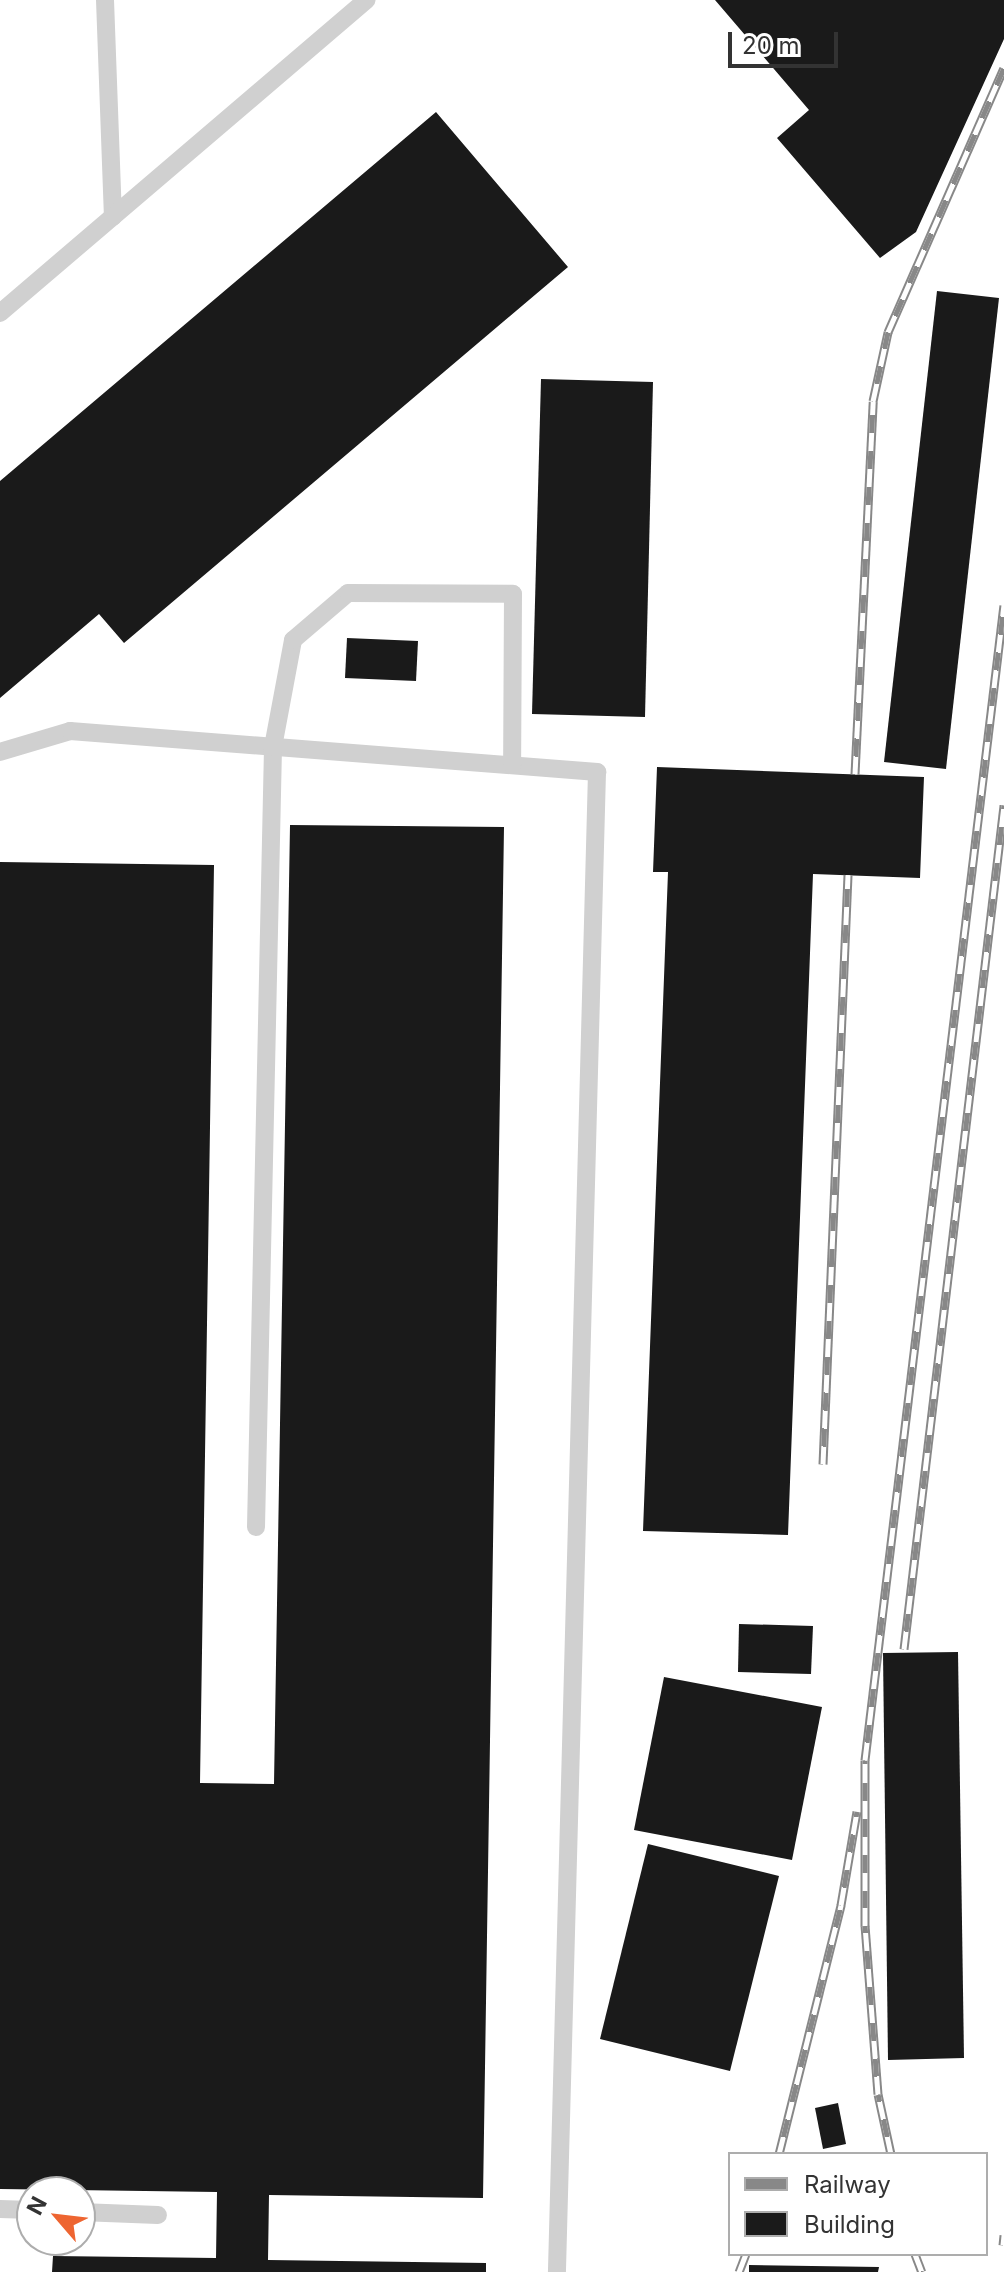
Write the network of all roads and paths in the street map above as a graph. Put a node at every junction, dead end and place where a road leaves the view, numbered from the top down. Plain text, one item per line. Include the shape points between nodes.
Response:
1 (105, 0) edge
2 (367, 0) edge
3 (113, 217) junction
4 (0, 313) edge
5 (273, 747) junction
6 (0, 752) edge
7 (512, 765) junction
8 (256, 1527) dead end
9 (96, 2213) edge
10 (158, 2215) dead end
11 (557, 2272) edge

1 - 3 lane
2 - 3 lane
3 - 4 lane
5 - 6 lane via 70,731
5 - 7 lane
5 - 7 lane via 293,640 348,593 513,594
5 - 8 lane
7 - 11 lane via 597,772
9 - 10 lane

